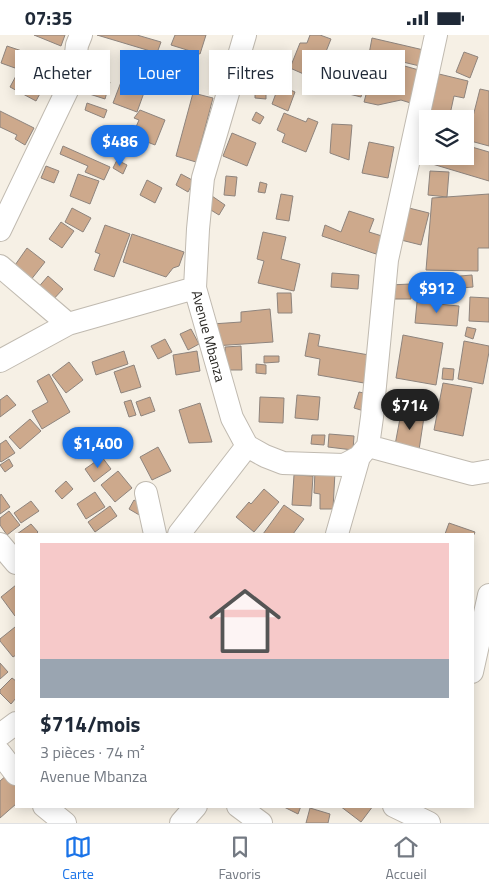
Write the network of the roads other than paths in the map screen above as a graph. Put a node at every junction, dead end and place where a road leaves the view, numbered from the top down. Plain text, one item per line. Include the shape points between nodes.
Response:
1 (81, 35) edge
2 (245, 35) edge
3 (436, 35) edge
4 (0, 230) edge
5 (0, 266) edge
6 (194, 288) junction
7 (68, 324) junction
8 (0, 361) edge
9 (247, 446) junction
10 (364, 452) junction
11 (489, 471) edge
12 (146, 493) dead end
13 (155, 533) edge
14 (180, 533) edge
15 (337, 533) edge
16 (0, 544) edge
17 (15, 562) edge
18 (489, 595) edge
19 (474, 663) edge
20 (15, 724) edge
21 (0, 735) edge
22 (0, 753) edge
23 (15, 773) edge
24 (46, 808) edge
25 (194, 808) edge
26 (241, 808) edge
27 (398, 808) edge
28 (439, 808) edge
29 (65, 823) edge
30 (181, 823) edge
31 (261, 823) edge
32 (429, 823) edge
33 (435, 823) edge

1 - 4 street via 73,78
2 - 6 street, Avenue Mbanza via 203,178
3 - 10 street via 387,260 372,417
5 - 7 street
6 - 7 street
6 - 9 street, Avenue Mbanza via 232,418
7 - 8 street
9 - 10 street via 284,463 344,465
9 - 14 street
10 - 11 street via 472,474
10 - 15 street
12 - 13 street
16 - 17 street
18 - 19 street
20 - 21 street
22 - 23 street
24 - 29 street
25 - 30 street
26 - 31 street
27 - 32 street
28 - 33 street

